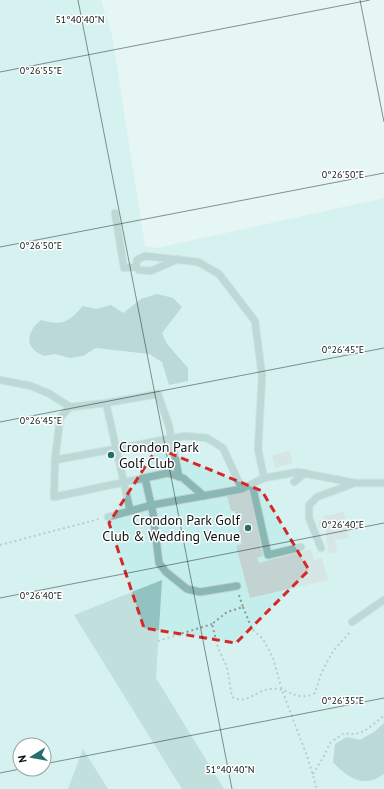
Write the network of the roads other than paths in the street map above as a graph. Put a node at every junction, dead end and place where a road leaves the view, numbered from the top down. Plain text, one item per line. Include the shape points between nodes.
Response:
1 (115, 213) dead end
2 (178, 259) junction
3 (136, 267) junction
4 (0, 380) edge
5 (106, 403) junction
6 (70, 407) junction
7 (172, 438) junction
8 (115, 449) junction
9 (55, 460) junction
10 (305, 474) junction
11 (179, 477) junction
12 (145, 478) junction
13 (264, 478) junction
14 (294, 482) dead end
15 (124, 483) junction
16 (355, 483) junction
17 (384, 483) edge
18 (252, 484) junction
19 (242, 489) junction
20 (204, 496) junction
21 (152, 505) junction
22 (130, 510) junction
23 (108, 517) road end
24 (301, 547) dead end
25 (321, 548) dead end
26 (237, 586) road end
27 (384, 600) edge
28 (352, 622) road end

1 - 3 lane via 124,268
2 - 3 lane via 151,271 139,270
2 - 3 lane via 145,256 137,260
2 - 13 lane via 198,262 219,274 255,321 262,376 258,450
4 - 6 lane via 31,386
5 - 6 lane
5 - 7 lane via 158,394
5 - 8 lane
6 - 9 lane via 60,418
7 - 8 lane
7 - 11 lane
7 - 19 lane via 207,438 222,448
8 - 9 lane
8 - 15 lane
9 - 15 lane via 54,497
10 - 13 lane via 298,472
10 - 14 lane
10 - 16 lane
11 - 12 lane via 168,473
11 - 20 lane via 196,487
12 - 15 lane
12 - 21 lane
13 - 18 lane
15 - 22 lane
16 - 17 lane
16 - 25 lane via 317,497 309,506 309,518
18 - 19 lane
18 - 24 lane via 268,555
19 - 20 lane
20 - 21 lane
21 - 22 lane
21 - 26 lane via 159,563 176,581 187,589 200,592
22 - 23 lane
27 - 28 lane

